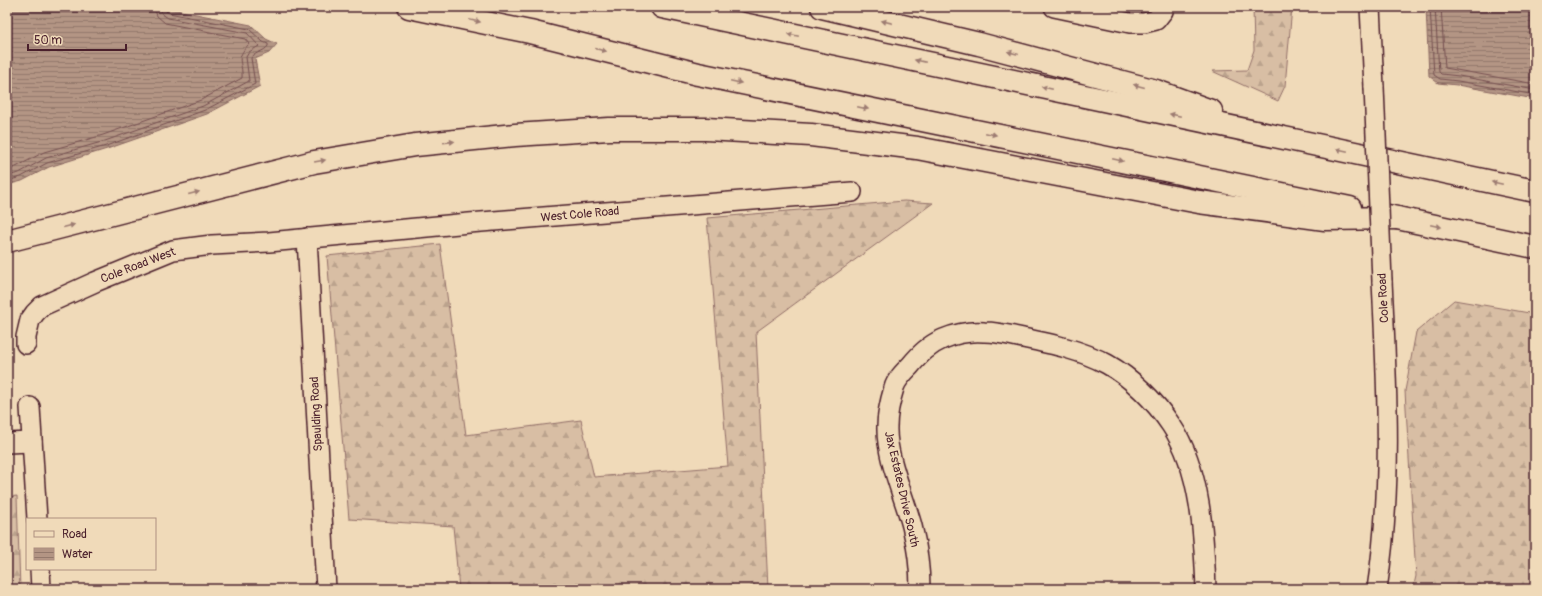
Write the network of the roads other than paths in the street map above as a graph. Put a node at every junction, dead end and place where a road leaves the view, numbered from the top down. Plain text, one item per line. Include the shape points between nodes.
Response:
1 (409, 7) edge
2 (662, 7) edge
3 (822, 7) edge
4 (1054, 7) edge
5 (1164, 7) edge
6 (1370, 7) edge
7 (1281, 137) junction
8 (1535, 191) edge
9 (852, 192) dead end
10 (1397, 218) junction
11 (31, 236) junction
12 (307, 238) junction
13 (7, 241) edge
14 (7, 244) edge
15 (1535, 247) edge
16 (26, 344) dead end
17 (30, 407) dead end
18 (32, 442) junction
19 (7, 443) edge
20 (37, 518) edge
21 (40, 570) edge
22 (41, 589) edge
23 (326, 589) edge
24 (920, 589) edge
25 (1206, 589) edge
26 (1376, 589) edge

1 -> 10 highway via 530,32 698,74
7 -> 2 highway
7 -> 3 highway via 1156,91 979,44
4 - 5 street via 1130,23 1144,23 1156,20
6 - 26 street, Cole Road, bridge via 1388,408 1386,510
8 -> 7 highway
9 - 12 street, West Cole Road
11 -> 10 highway via 314,162 415,145 609,129 706,129 826,137 917,148 1199,202 1325,219
10 -> 15 highway
11 - 13 highway
11 - 14 highway
12 - 16 street, Cole Road West via 173,250 42,306 30,320
12 - 23 street, Spaulding Road
17 - 18 street
18 - 19 street
18 - 20 street
21 - 22 street
24 - 25 street, Jax Estates Drive South via 915,539 886,429 894,386 923,351 943,339 959,334 984,332 1052,344 1083,353 1108,365 1145,393 1172,425 1183,447 1196,485

